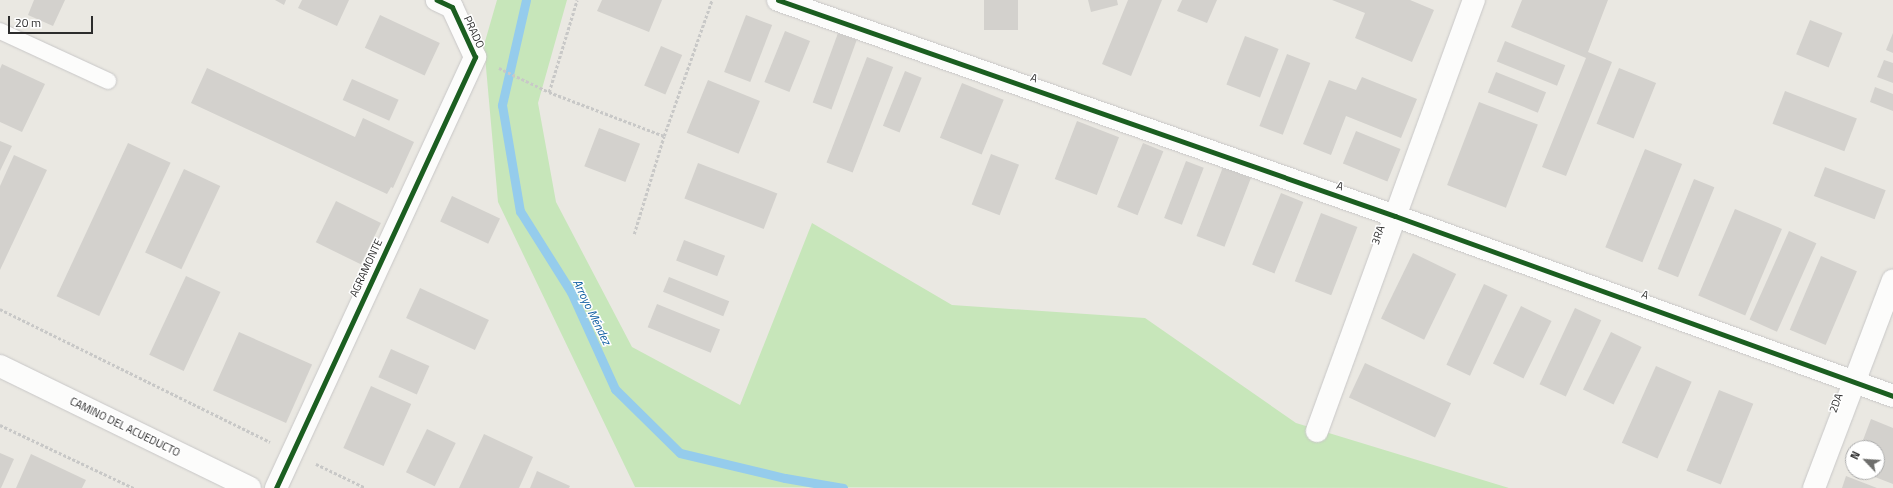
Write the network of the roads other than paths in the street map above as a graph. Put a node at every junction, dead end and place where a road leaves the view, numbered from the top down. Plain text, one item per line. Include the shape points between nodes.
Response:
1 (437, 0) edge
2 (778, 0) edge
3 (1474, 0) edge
4 (0, 31) edge
5 (475, 57) joint
6 (108, 81) dead end
7 (1395, 216) junction
8 (1893, 280) edge
9 (0, 366) edge
10 (1855, 381) junction
11 (1893, 396) edge
12 (1317, 431) dead end
13 (250, 488) edge
14 (276, 488) edge
15 (1814, 488) edge

1 - 5 street, PRADO via 452,8
2 - 7 street, A
3 - 7 street, 3RA
4 - 6 lane
5 - 14 street, AGRAMONTE
7 - 10 street, A
7 - 12 street, 3RA
8 - 10 street, 2DA
9 - 13 street, CAMINO DEL ACUEDUCTO
10 - 11 street, A
10 - 15 street, 2DA

